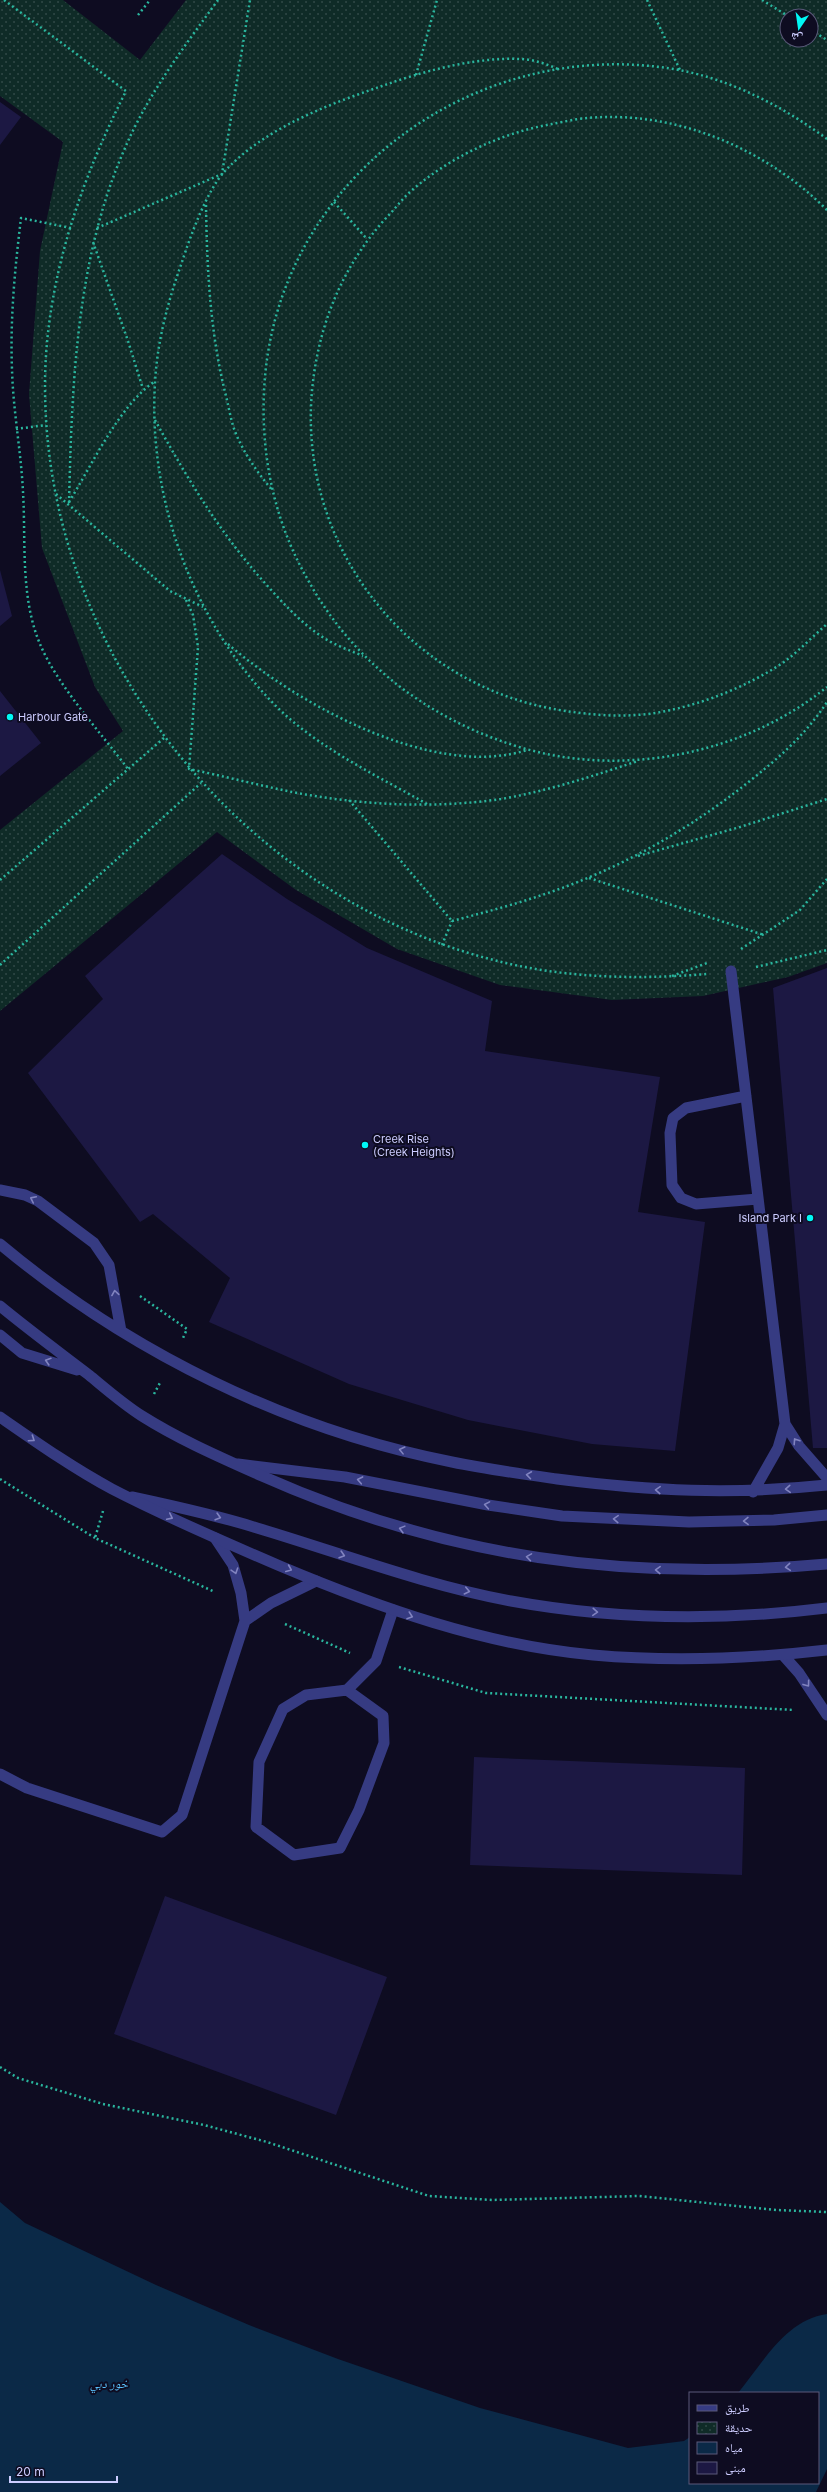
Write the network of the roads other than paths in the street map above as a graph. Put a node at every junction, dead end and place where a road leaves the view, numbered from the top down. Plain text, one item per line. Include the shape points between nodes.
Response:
1 (731, 971) road end
2 (746, 1096) junction
3 (0, 1190) edge
4 (758, 1199) junction
5 (0, 1244) edge
6 (0, 1306) edge
7 (122, 1331) junction
8 (0, 1335) edge
9 (85, 1372) junction
10 (0, 1417) edge
11 (785, 1424) junction
12 (234, 1464) junction
13 (827, 1478) edge
14 (827, 1485) edge
15 (753, 1492) junction
16 (126, 1496) junction
17 (827, 1515) edge
18 (215, 1538) junction
19 (827, 1564) edge
20 (316, 1581) junction
21 (827, 1608) edge
22 (393, 1610) junction
23 (245, 1621) junction
24 (827, 1650) edge
25 (783, 1655) junction
26 (347, 1690) junction
27 (827, 1715) edge
28 (0, 1774) edge

1 - 2 street
2 - 4 street
2 - 4 street via 686,1108 673,1118 670,1133 672,1185 681,1198 696,1204
7 -> 3 street via 109,1265 94,1243 38,1201 25,1195
4 - 11 street
5 - 7 street via 71,1299
6 - 9 street
15 -> 7 street via 643,1489 519,1474 450,1462 386,1446 288,1413 226,1387 173,1361
9 -> 8 street via 22,1353
9 - 12 street via 141,1416
10 -> 16 street
13 -> 11 street via 799,1446
11 - 15 street via 778,1448
17 -> 12 street via 774,1520 689,1522 562,1516 488,1506 345,1477
19 -> 12 street via 763,1570 692,1571 570,1563 506,1554 381,1523 306,1496
14 -> 15 street
16 -> 18 street
16 -> 21 street via 191,1509 441,1585 510,1601 582,1611 653,1616 725,1617
18 -> 20 street
18 -> 23 street via 233,1565
20 - 22 street
20 - 23 street via 271,1603
22 -> 25 street via 434,1624 512,1643 592,1655 672,1660
22 - 26 street via 376,1661
23 - 28 street via 182,1815 162,1832 26,1788
24 - 25 street
25 -> 27 street via 799,1673
26 - 26 street via 306,1695 283,1709 259,1762 256,1827 294,1856 340,1848 359,1810 384,1743 383,1716

